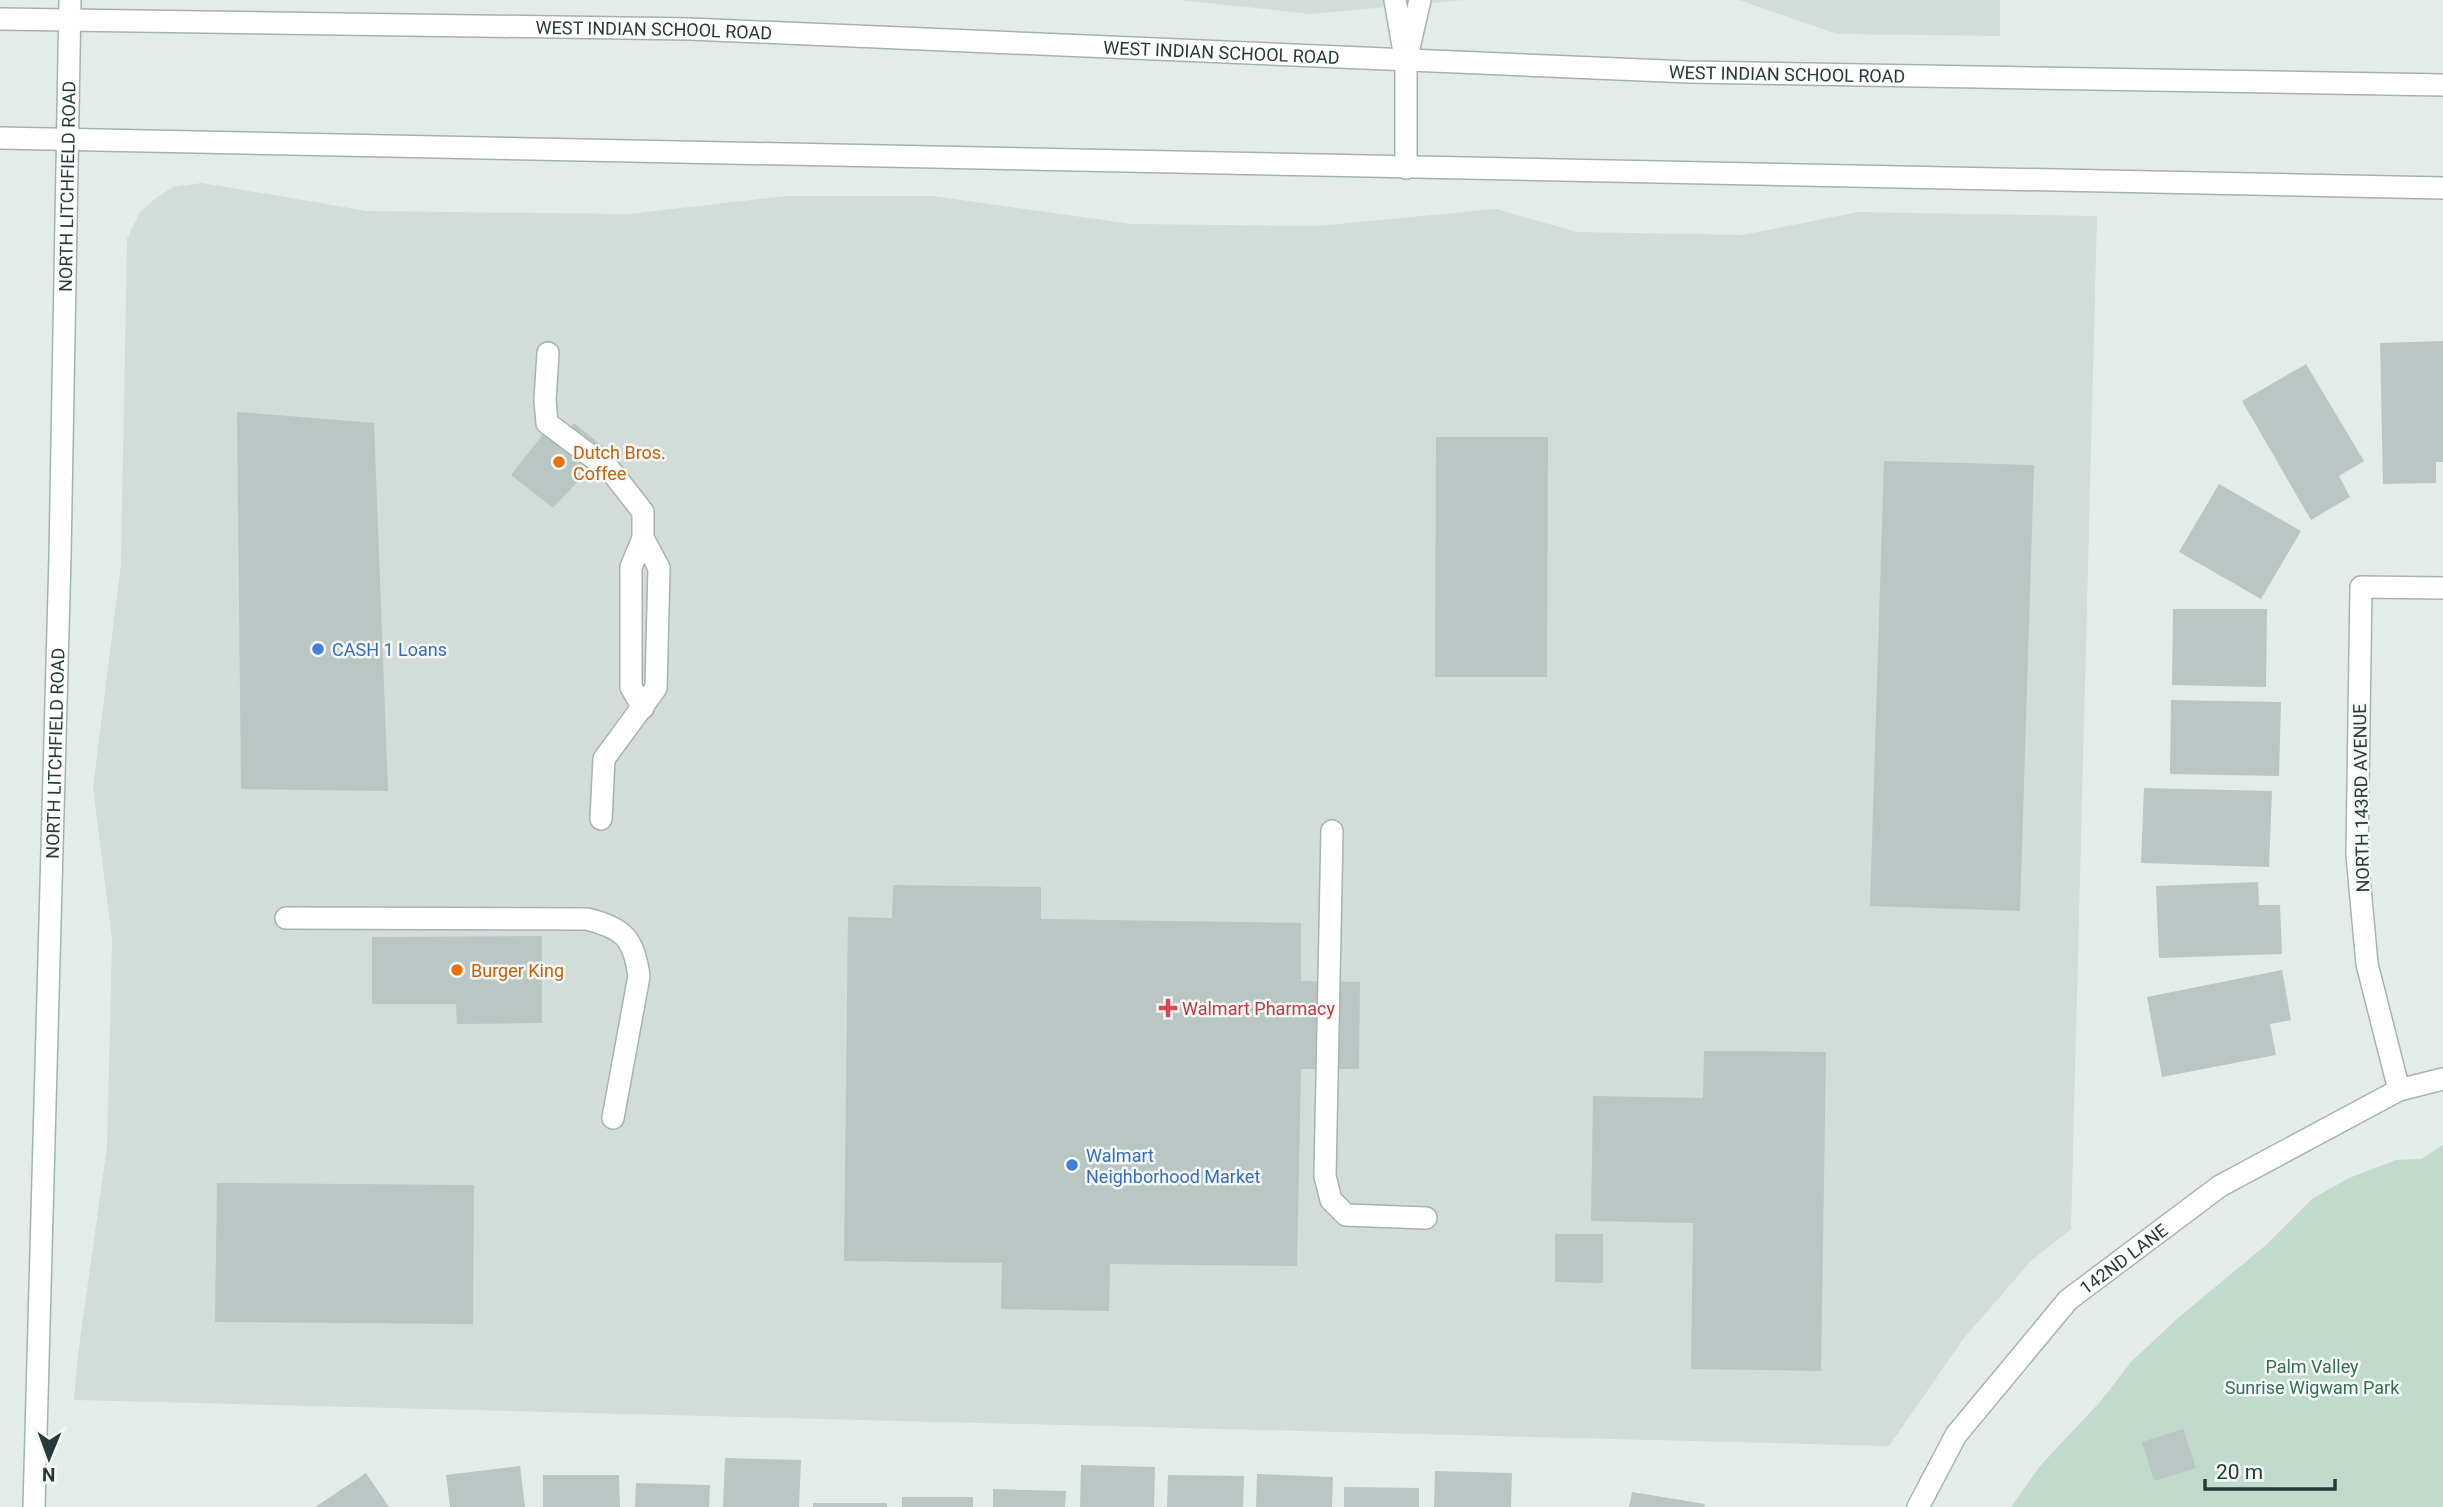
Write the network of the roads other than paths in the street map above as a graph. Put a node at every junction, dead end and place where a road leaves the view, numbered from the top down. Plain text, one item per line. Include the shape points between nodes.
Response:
1 (1395, 0) edge
2 (1420, 0) edge
3 (69, 10) edge
4 (0, 19) edge
5 (1406, 61) junction
6 (2443, 85) edge
7 (0, 138) edge
8 (69, 141) junction
9 (1406, 168) junction
10 (2443, 188) edge
11 (548, 353) dead end
12 (2443, 588) edge
13 (601, 819) dead end
14 (1332, 831) dead end
15 (286, 918) dead end
16 (2443, 1079) edge
17 (2399, 1090) junction
18 (613, 1118) dead end
19 (1426, 1218) dead end
20 (34, 1507) edge
21 (1918, 1507) edge

1 - 5 main road
2 - 5 main road
3 - 4 main road, WEST INDIAN SCHOOL ROAD
3 - 5 main road, WEST INDIAN SCHOOL ROAD via 679,28
3 - 8 main road, NORTH LITCHFIELD ROAD
5 - 6 main road, WEST INDIAN SCHOOL ROAD via 1689,72
5 - 9 main road
7 - 8 main road
8 - 9 main road
8 - 20 main road, NORTH LITCHFIELD ROAD
9 - 10 main road
11 - 13 main road via 547,423 611,471 643,512 643,538 631,567 631,687 643,708 604,759
12 - 17 main road, NORTH 143RD AVENUE via 2361,587 2357,855 2368,964
14 - 19 main road via 1325,1176 1331,1199 1346,1215
15 - 18 main road via 587,919 607,924 626,936 636,952 639,976
16 - 17 main road, 142ND LANE
17 - 21 main road, 142ND LANE via 2220,1186 2068,1300 1956,1435

